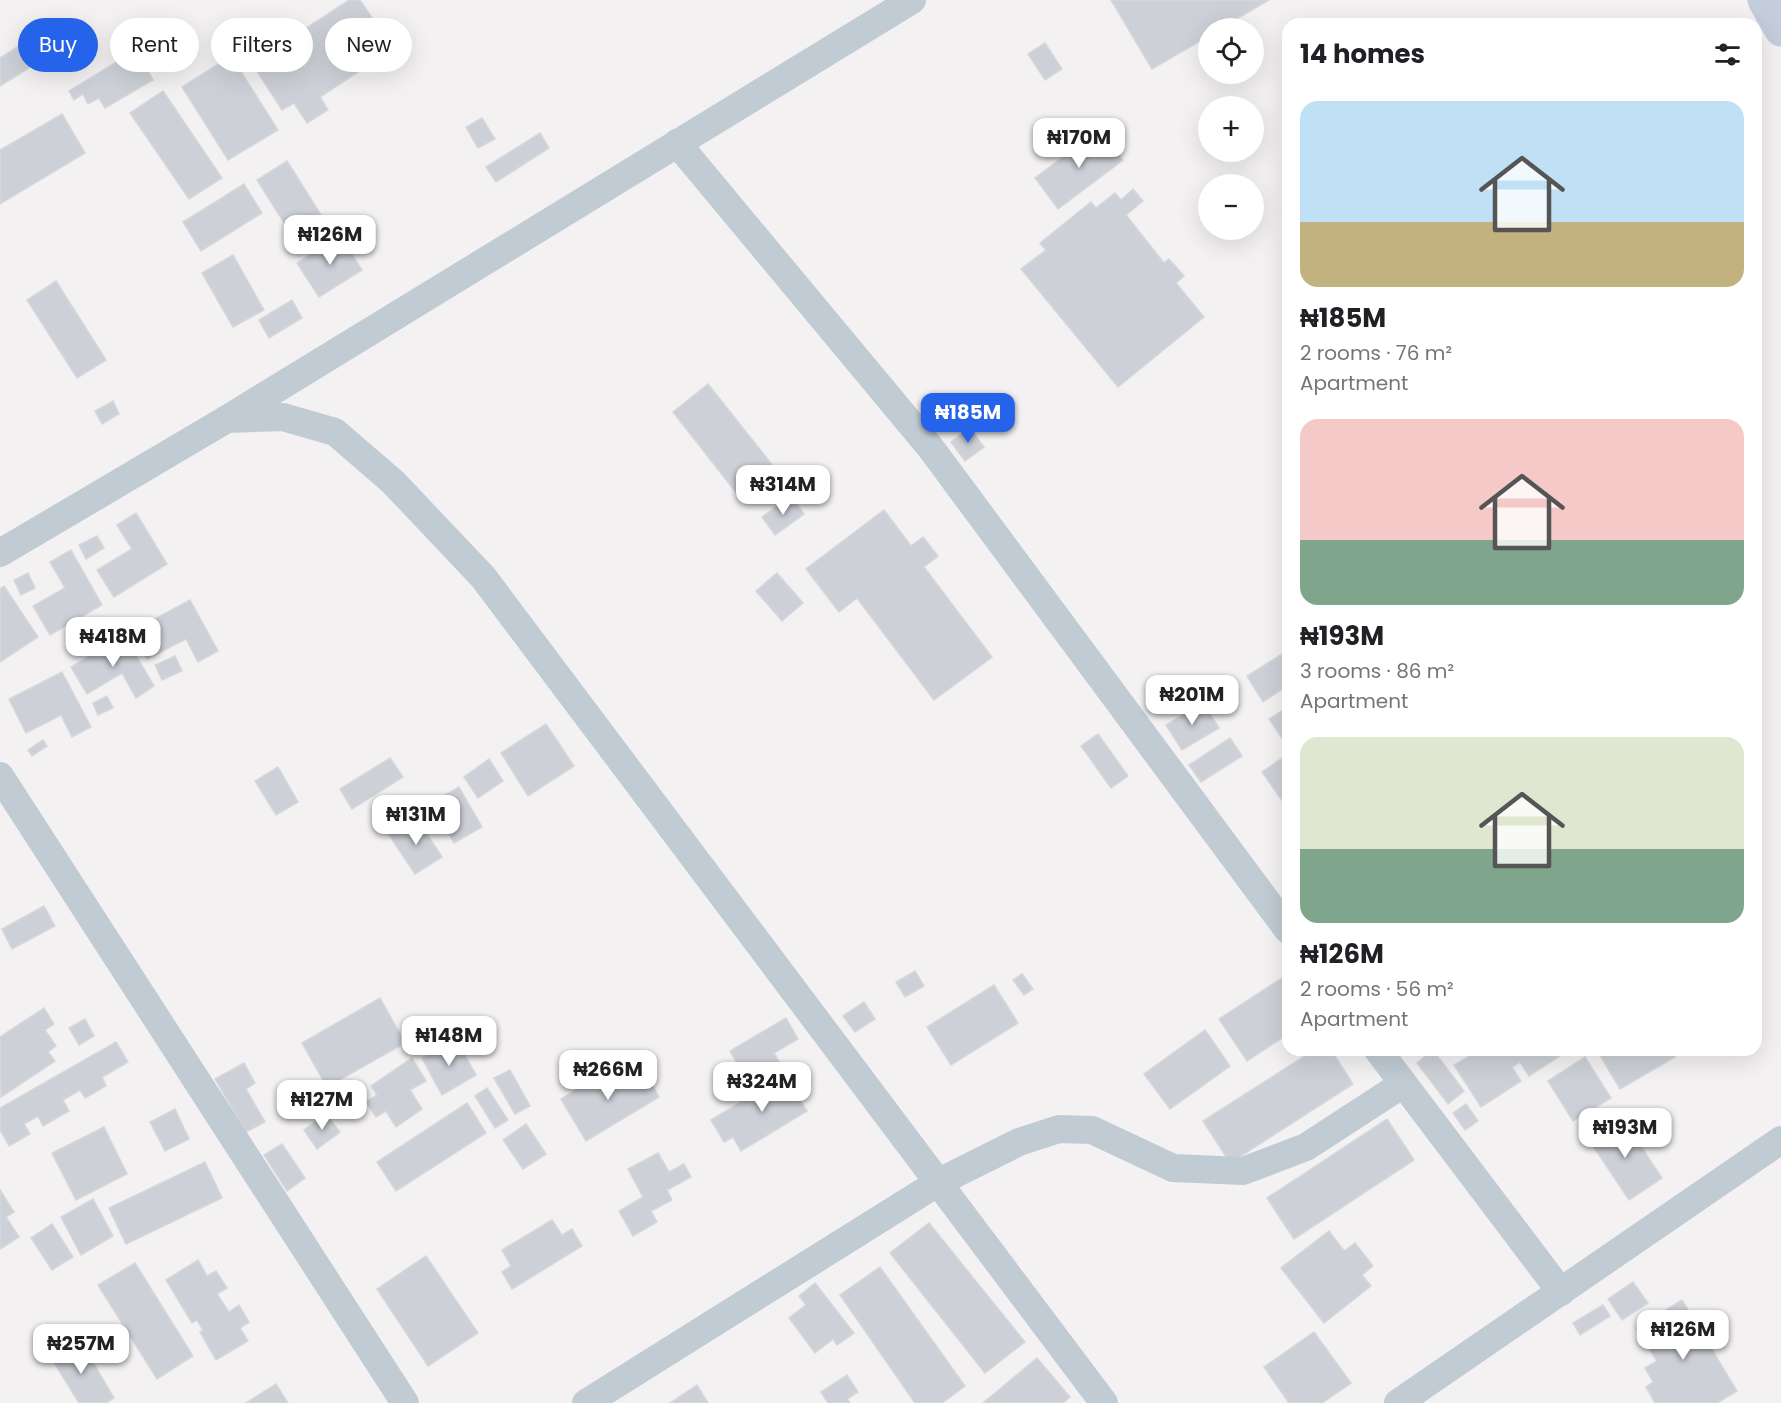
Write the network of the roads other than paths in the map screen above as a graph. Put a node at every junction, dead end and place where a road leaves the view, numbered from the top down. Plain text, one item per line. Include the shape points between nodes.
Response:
1 (912, 0) edge
2 (1764, 0) edge
3 (1781, 30) edge
4 (677, 143) junction
5 (227, 419) junction
6 (0, 553) edge
7 (0, 777) edge
8 (1282, 922) edge
9 (1382, 1056) edge
10 (1403, 1084) junction
11 (1781, 1140) edge
12 (939, 1182) junction
13 (1562, 1292) junction
14 (405, 1403) edge
15 (586, 1403) edge
16 (1104, 1403) edge
17 (1398, 1403) edge

1 - 4 street
2 - 3 street
4 - 5 street
4 - 8 street via 930,447
5 - 6 street
5 - 12 street via 283,417 335,432 393,482 483,577
7 - 14 street
9 - 10 street
10 - 12 street via 1306,1147 1243,1170 1173,1168 1092,1130 1059,1129 1019,1142
10 - 13 street
11 - 13 street
12 - 15 street
12 - 16 street
13 - 17 street

